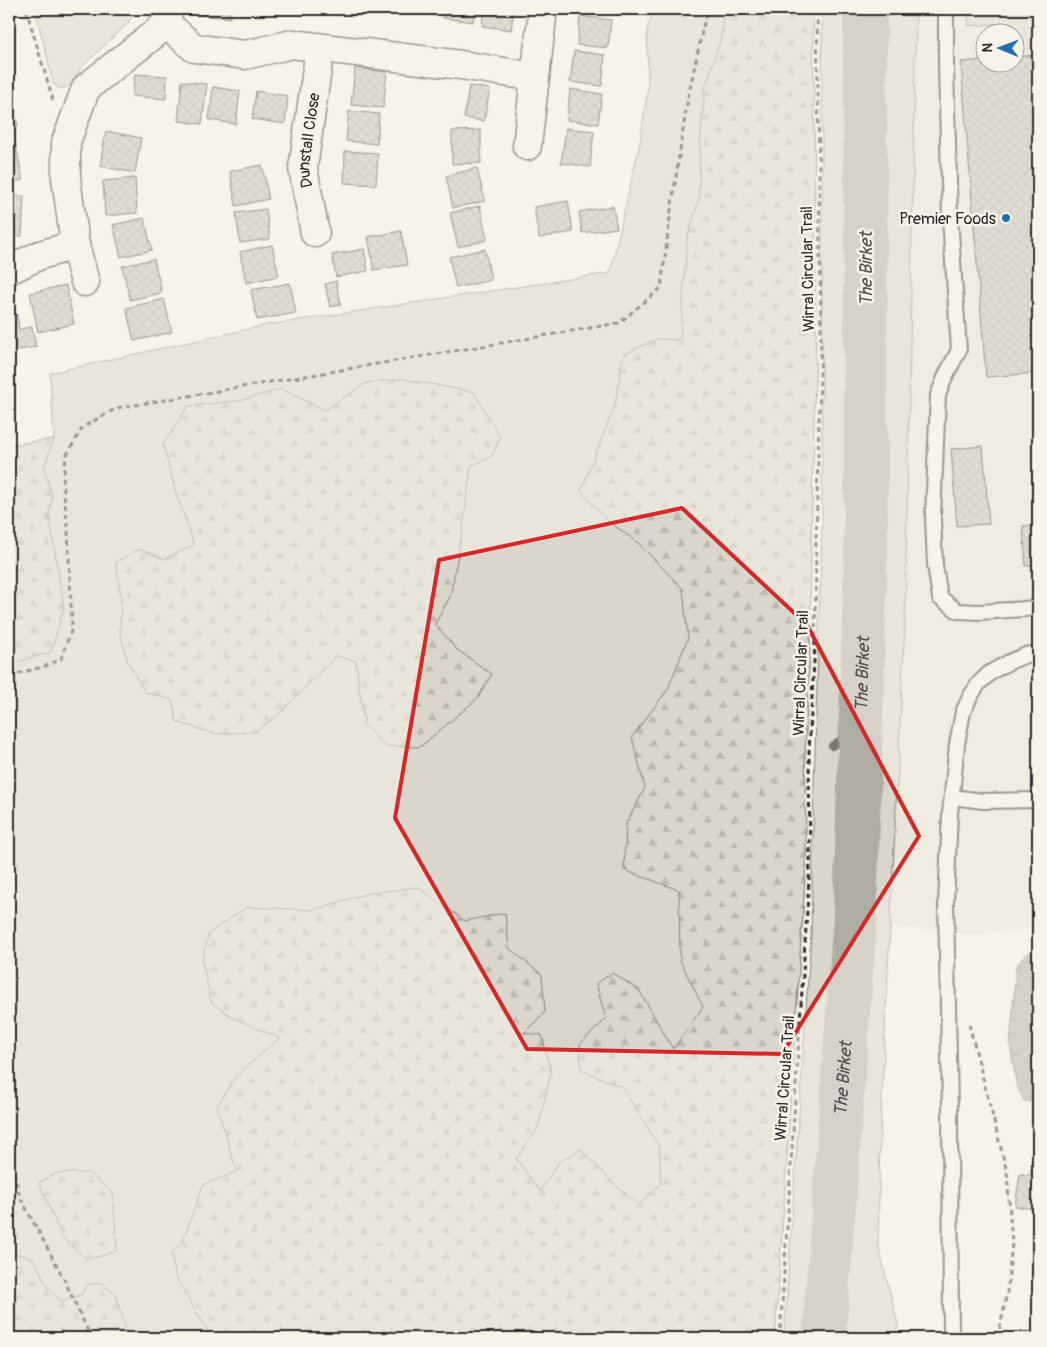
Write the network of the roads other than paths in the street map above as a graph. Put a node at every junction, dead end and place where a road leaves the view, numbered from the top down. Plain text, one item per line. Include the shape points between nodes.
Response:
1 (543, 9) edge
2 (946, 9) edge
3 (168, 16) edge
4 (320, 48) junction
5 (535, 77) junction
6 (527, 146) dead end
7 (315, 233) dead end
8 (75, 245) junction
9 (9, 270) edge
10 (85, 282) dead end
11 (1038, 608) edge
12 (1038, 653) edge
13 (952, 798) junction
14 (1036, 800) dead end
15 (951, 1338) edge

1 - 5 street
2 - 11 lane via 950,218 959,350 938,395 933,517 940,598 958,611
3 - 4 street via 194,48 245,55 292,44
3 - 8 street via 86,88 66,142 66,178
4 - 5 street
4 - 7 street, Dunstall Close via 304,168
5 - 6 street
8 - 9 street via 40,255
8 - 10 street
12 - 13 lane via 1026,655 991,672 970,697 959,727
13 - 14 lane
13 - 15 lane via 946,903

